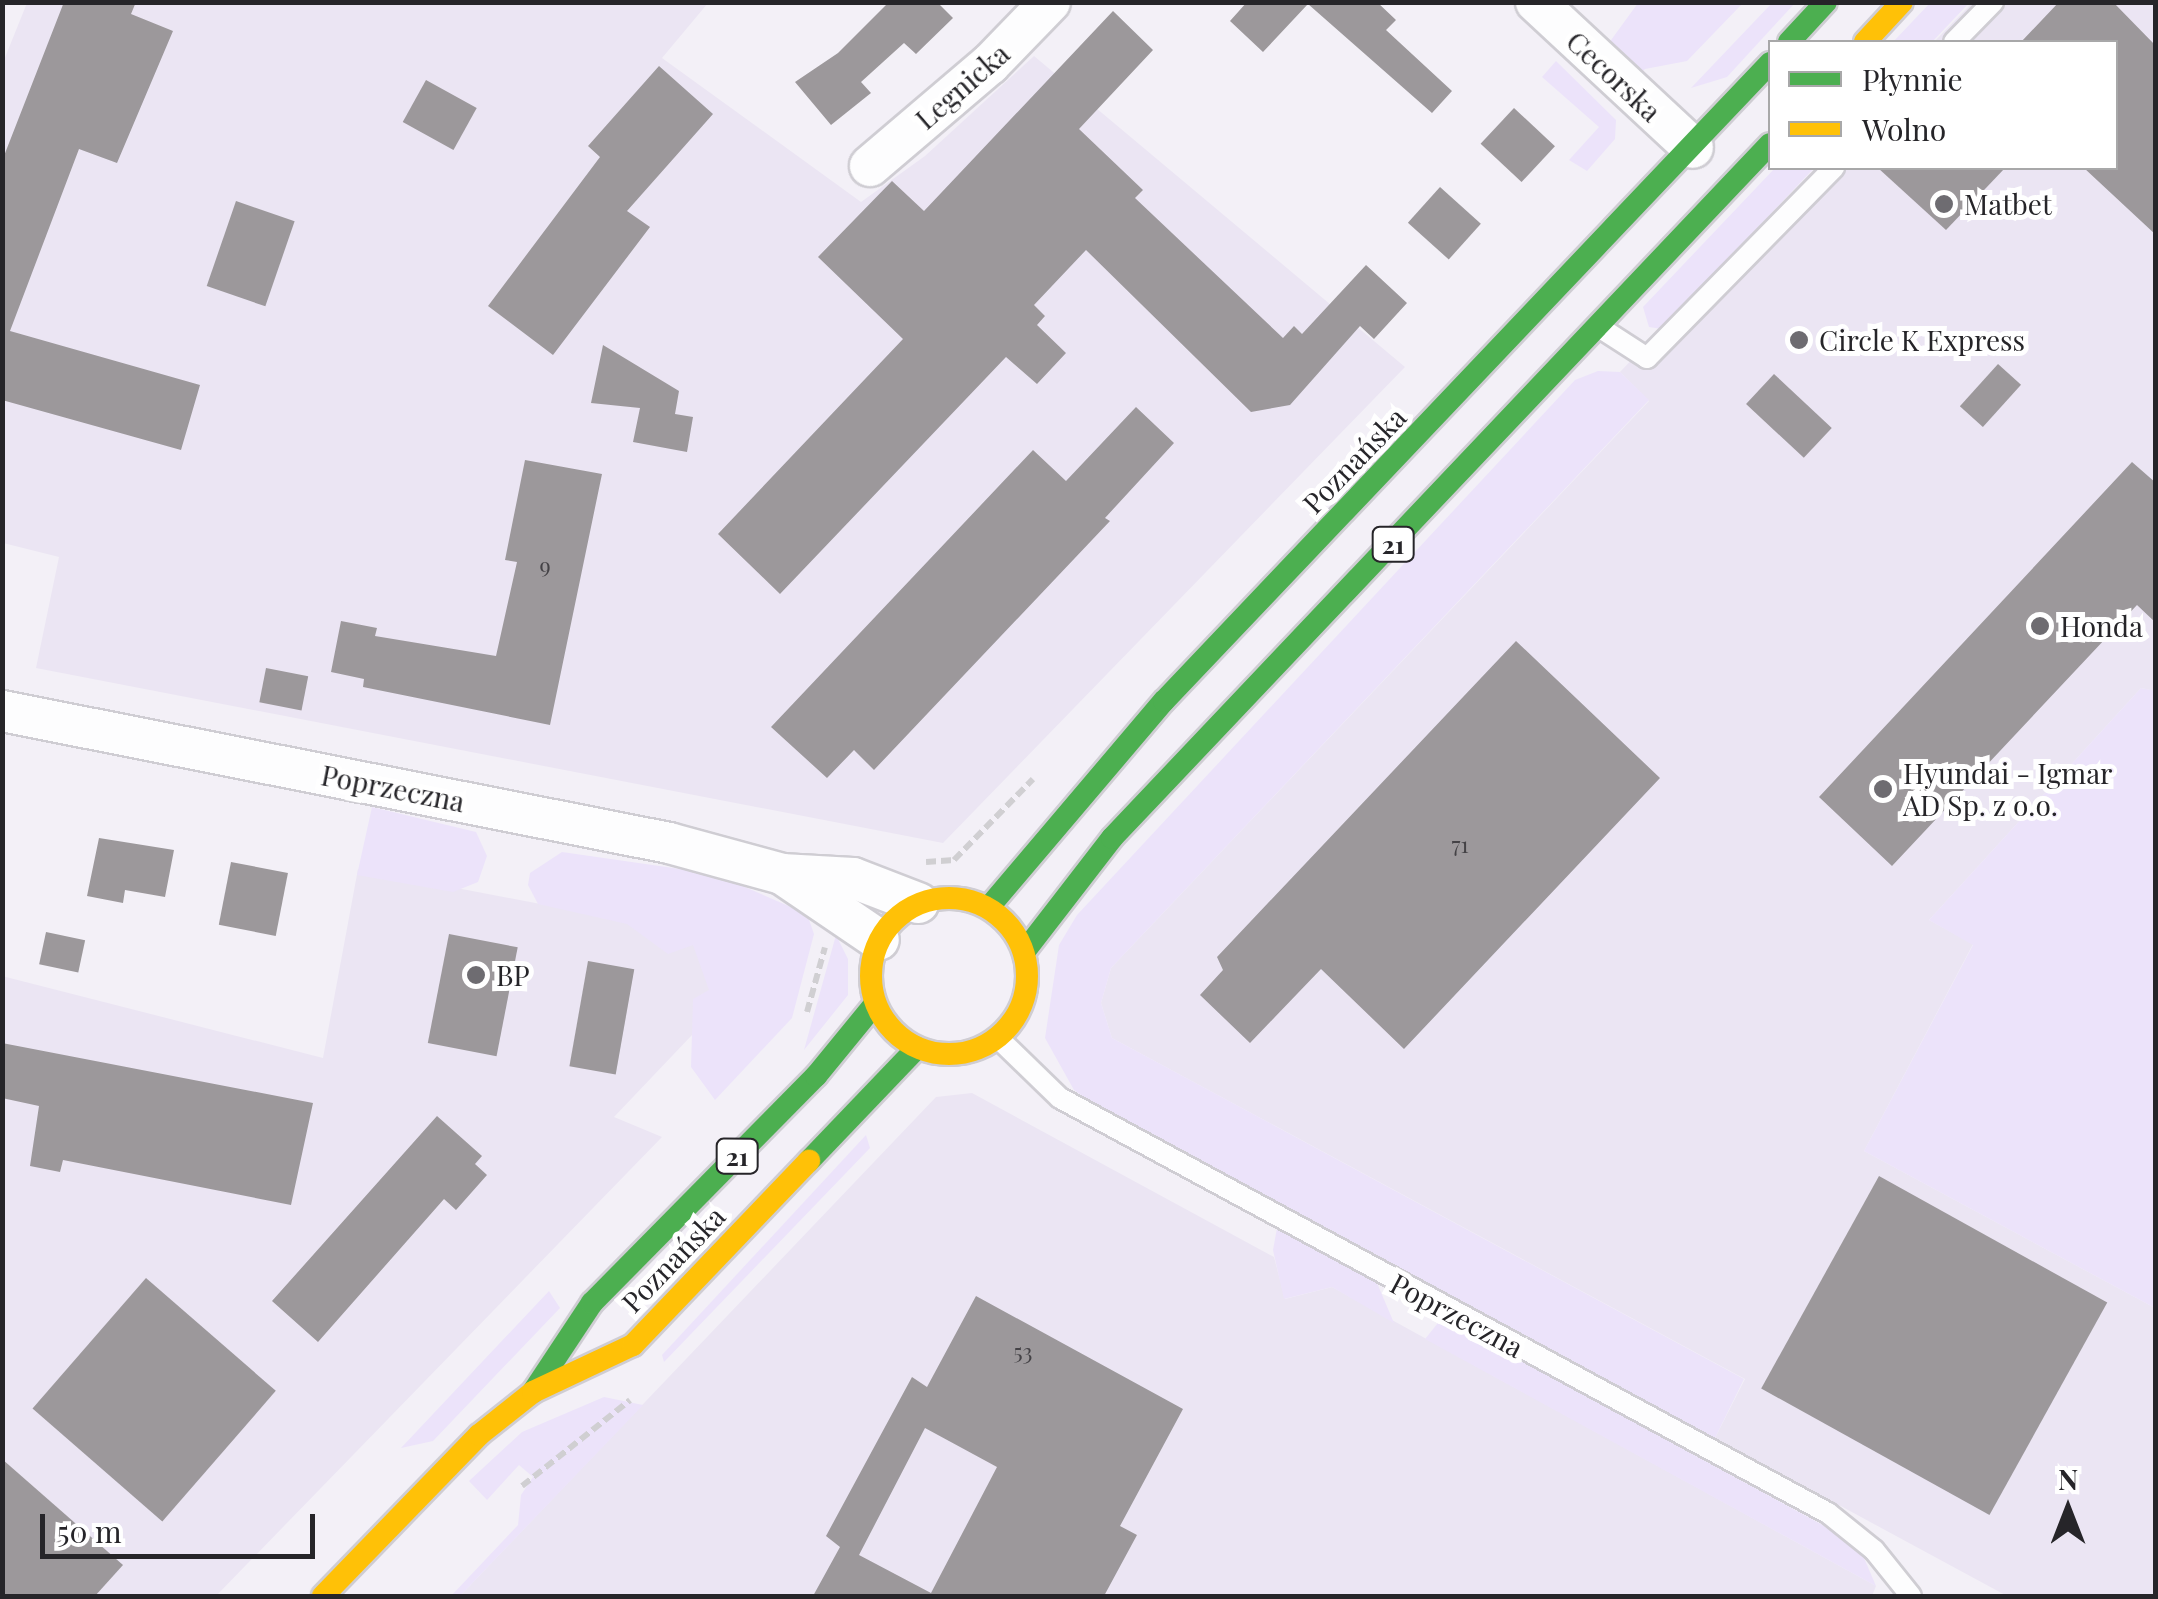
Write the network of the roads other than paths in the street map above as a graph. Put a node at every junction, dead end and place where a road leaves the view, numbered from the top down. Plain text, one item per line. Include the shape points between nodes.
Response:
1 (1050, 2) edge
2 (1536, 2) edge
3 (1826, 2) edge
4 (1902, 2) edge
5 (1993, 2) edge
6 (1792, 40) edge
7 (1867, 40) edge
8 (1956, 40) edge
9 (1768, 65) edge
10 (1768, 146) edge
11 (1693, 148) junction
12 (870, 166) dead end
13 (1832, 170) edge
14 (1597, 326) junction
15 (2, 711) edge
16 (782, 874) junction
17 (918, 903) junction
18 (989, 907) junction
19 (879, 940) junction
20 (1024, 952) junction
21 (875, 1004) junction
22 (998, 1038) junction
23 (917, 1048) junction
24 (532, 1392) junction
25 (322, 1596) edge
26 (1912, 1596) edge

1 - 12 street, Legnicka via 990,64
2 - 11 street, Cecorska
3 - 6 main road
4 - 7 main road
5 - 8 lane
9 - 11 main road, Poznańska / 21
10 - 14 main road, 21
11 - 18 main road, Poznańska / 21 via 1164,701
13 - 14 lane via 1647,358
14 - 20 main road, 21 via 1112,838
15 - 16 street, Poprzeczna via 669,843
16 - 17 street, Poprzeczna via 853,878
16 - 19 street, Poprzeczna
17 - 18 main road via 942,897
17 - 19 main road
18 - 20 main road via 1011,926
19 - 21 main road via 872,961
20 - 22 main road via 1025,999
21 - 23 main road via 892,1030
21 - 24 main road, Poznańska / 21 via 816,1076 592,1303
22 - 23 main road via 973,1051
22 - 26 lane, Poprzeczna via 1060,1098 1828,1513 1874,1550
23 - 24 main road, Poznańska / 21 via 633,1345
24 - 25 main road, Poznańska / 21 via 479,1435

